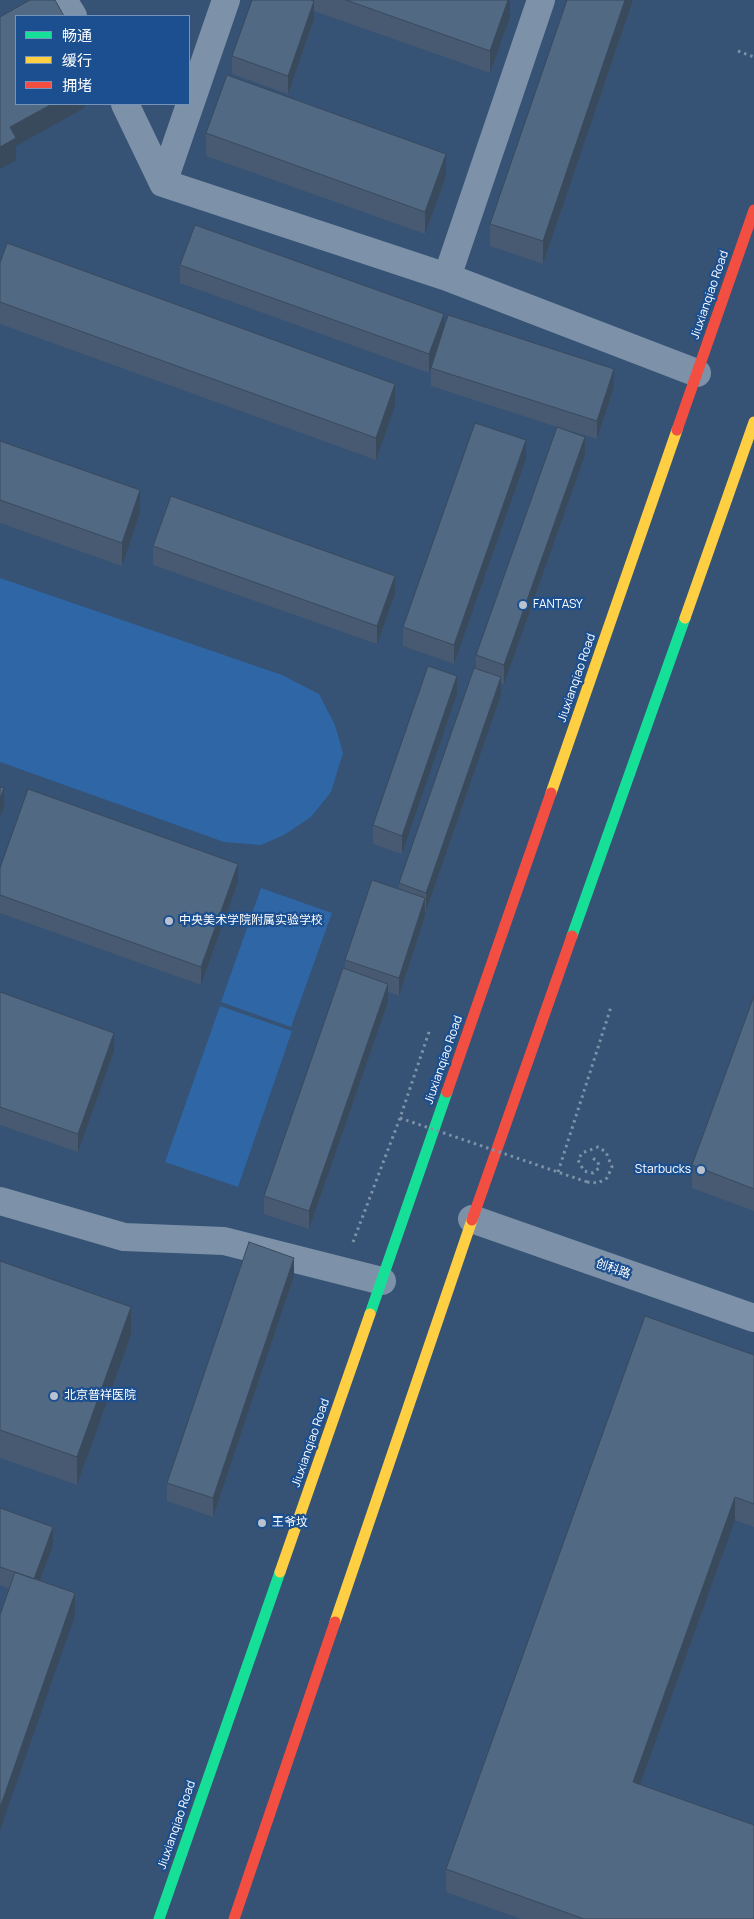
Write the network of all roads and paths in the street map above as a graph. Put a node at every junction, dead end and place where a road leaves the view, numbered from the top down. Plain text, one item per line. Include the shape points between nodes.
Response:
1 (63, 0) edge
2 (226, 0) edge
3 (540, 0) edge
4 (72, 15) edge
5 (738, 51) dead end
6 (754, 57) edge
7 (125, 105) edge
8 (164, 183) junction
9 (754, 210) edge
10 (447, 277) junction
11 (698, 373) junction
12 (754, 422) edge
13 (611, 1007) dead end
14 (430, 1029) dead end
15 (400, 1118) junction
16 (590, 1156) dead end
17 (558, 1172) junction
18 (0, 1202) edge
19 (472, 1219) junction
20 (350, 1249) dead end
21 (382, 1281) junction
22 (754, 1318) edge
23 (159, 1919) edge
24 (234, 1919) edge

1 - 4 street
2 - 8 street
3 - 10 street
5 - 6 path
7 - 8 street
8 - 10 street
9 - 11 main road, Jiuxianqiao Road
10 - 11 street
11 - 21 main road, Jiuxianqiao Road
12 - 19 main road
13 - 17 path
14 - 15 path
15 - 17 path, bridge
15 - 20 path
16 - 17 path, bridge via 598,1162 599,1168 593,1173 584,1170 578,1160 582,1153 598,1147 606,1152 612,1167 607,1178 587,1182
18 - 21 street via 124,1237 224,1241
19 - 22 street, 创科路
19 - 24 main road
21 - 23 main road, Jiuxianqiao Road

